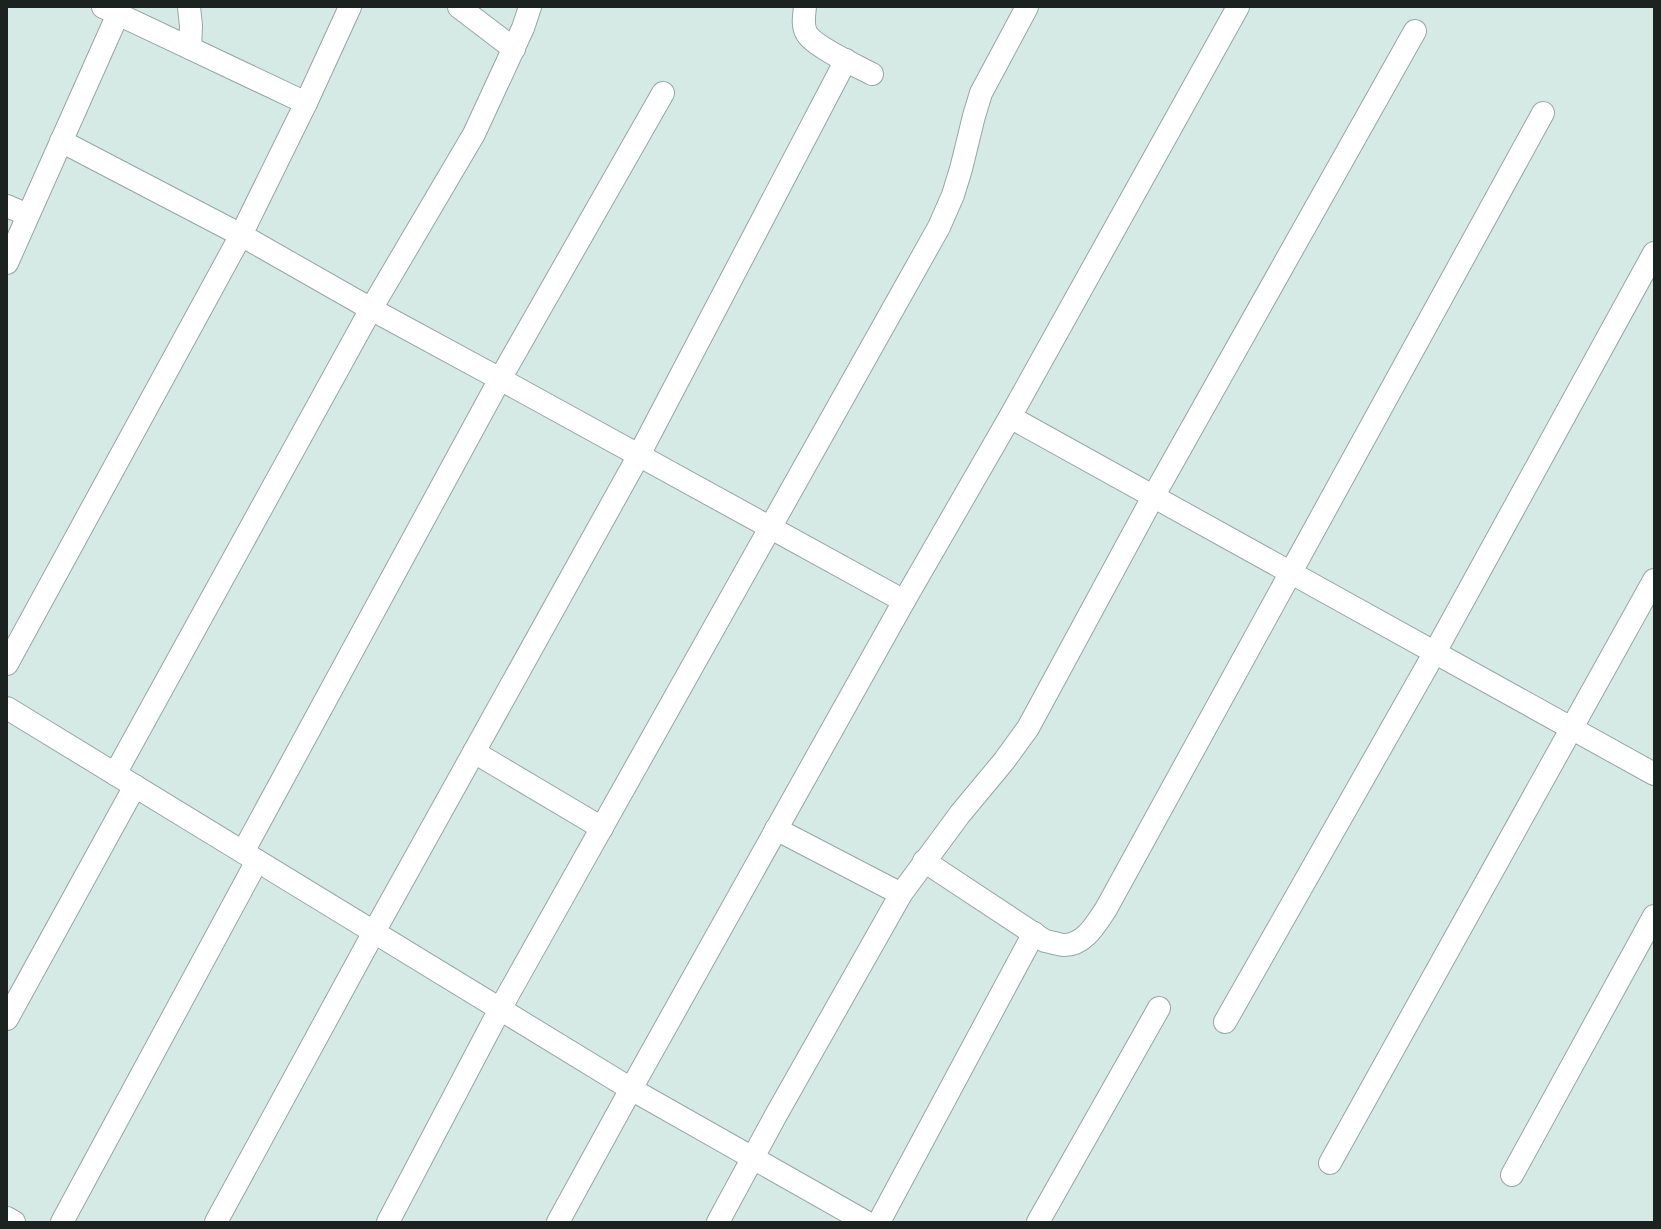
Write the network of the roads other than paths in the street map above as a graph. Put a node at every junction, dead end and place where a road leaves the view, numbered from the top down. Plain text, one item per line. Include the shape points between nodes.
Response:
1 (189, 7) edge
2 (350, 7) edge
3 (459, 7) edge
4 (530, 7) edge
5 (805, 7) edge
6 (1027, 7) edge
7 (1238, 7) edge
8 (110, 11) edge
9 (1415, 31) dead end
10 (190, 48) junction
11 (514, 49) junction
12 (846, 60) junction
13 (872, 74) dead end
14 (663, 93) dead end
15 (306, 103) junction
16 (1543, 113) dead end
17 (62, 141) junction
18 (7, 206) edge
19 (28, 215) junction
20 (241, 235) junction
21 (1654, 253) edge
22 (7, 263) edge
23 (371, 309) junction
24 (500, 379) junction
25 (1010, 418) junction
26 (640, 455) junction
27 (1153, 497) junction
28 (771, 527) junction
29 (1291, 573) junction
30 (1654, 580) edge
31 (904, 601) junction
32 (1434, 652) junction
33 (7, 664) edge
34 (7, 708) edge
35 (1571, 728) junction
36 (474, 752) junction
37 (115, 774) junction
38 (1654, 774) edge
39 (135, 786) junction
40 (602, 828) junction
41 (776, 829) junction
42 (250, 856) junction
43 (924, 861) junction
44 (901, 894) junction
45 (1654, 916) edge
46 (374, 932) junction
47 (1034, 933) junction
48 (1159, 1008) dead end
49 (500, 1009) junction
50 (7, 1020) edge
51 (1225, 1022) dead end
52 (631, 1090) junction
53 (753, 1158) junction
54 (1330, 1163) dead end
55 (1512, 1175) dead end
56 (7, 1218) edge
57 (14, 1222) edge
58 (62, 1222) edge
59 (216, 1222) edge
60 (388, 1222) edge
61 (558, 1222) edge
62 (718, 1222) edge
63 (866, 1222) edge
64 (879, 1222) edge
65 (1038, 1222) edge

1 - 10 street
2 - 15 street
3 - 11 street
4 - 11 street
5 - 12 street via 803,22 806,34
6 - 28 street via 981,93 962,169 939,227
7 - 25 street
8 - 10 street
8 - 17 street
9 - 27 street
10 - 15 street
11 - 23 street via 474,134
12 - 13 street
12 - 26 street
14 - 24 street
15 - 20 street
16 - 29 street
17 - 19 street
17 - 20 street
18 - 19 street
19 - 22 street
20 - 23 street
20 - 33 street
21 - 32 street
23 - 24 street
23 - 37 street
24 - 26 street
24 - 42 street
25 - 27 street
25 - 31 street
26 - 28 street
26 - 36 street
27 - 29 street
27 - 43 street via 1028,728 1004,762
28 - 31 street
28 - 40 street
29 - 32 street
29 - 47 street via 1094,927 1081,941 1064,945 1045,941
30 - 35 street
31 - 41 street
32 - 35 street
32 - 51 street
34 - 37 street
35 - 38 street
35 - 54 street
36 - 40 street
36 - 46 street
37 - 39 street
39 - 42 street
39 - 50 street
40 - 49 street
41 - 44 street
41 - 52 street
42 - 46 street
42 - 58 street
43 - 44 street
43 - 47 street
44 - 53 street
45 - 55 street
46 - 49 street
46 - 59 street
47 - 64 street
48 - 65 street
49 - 52 street
49 - 60 street
52 - 53 street
52 - 61 street
53 - 62 street
53 - 63 street
56 - 57 street

